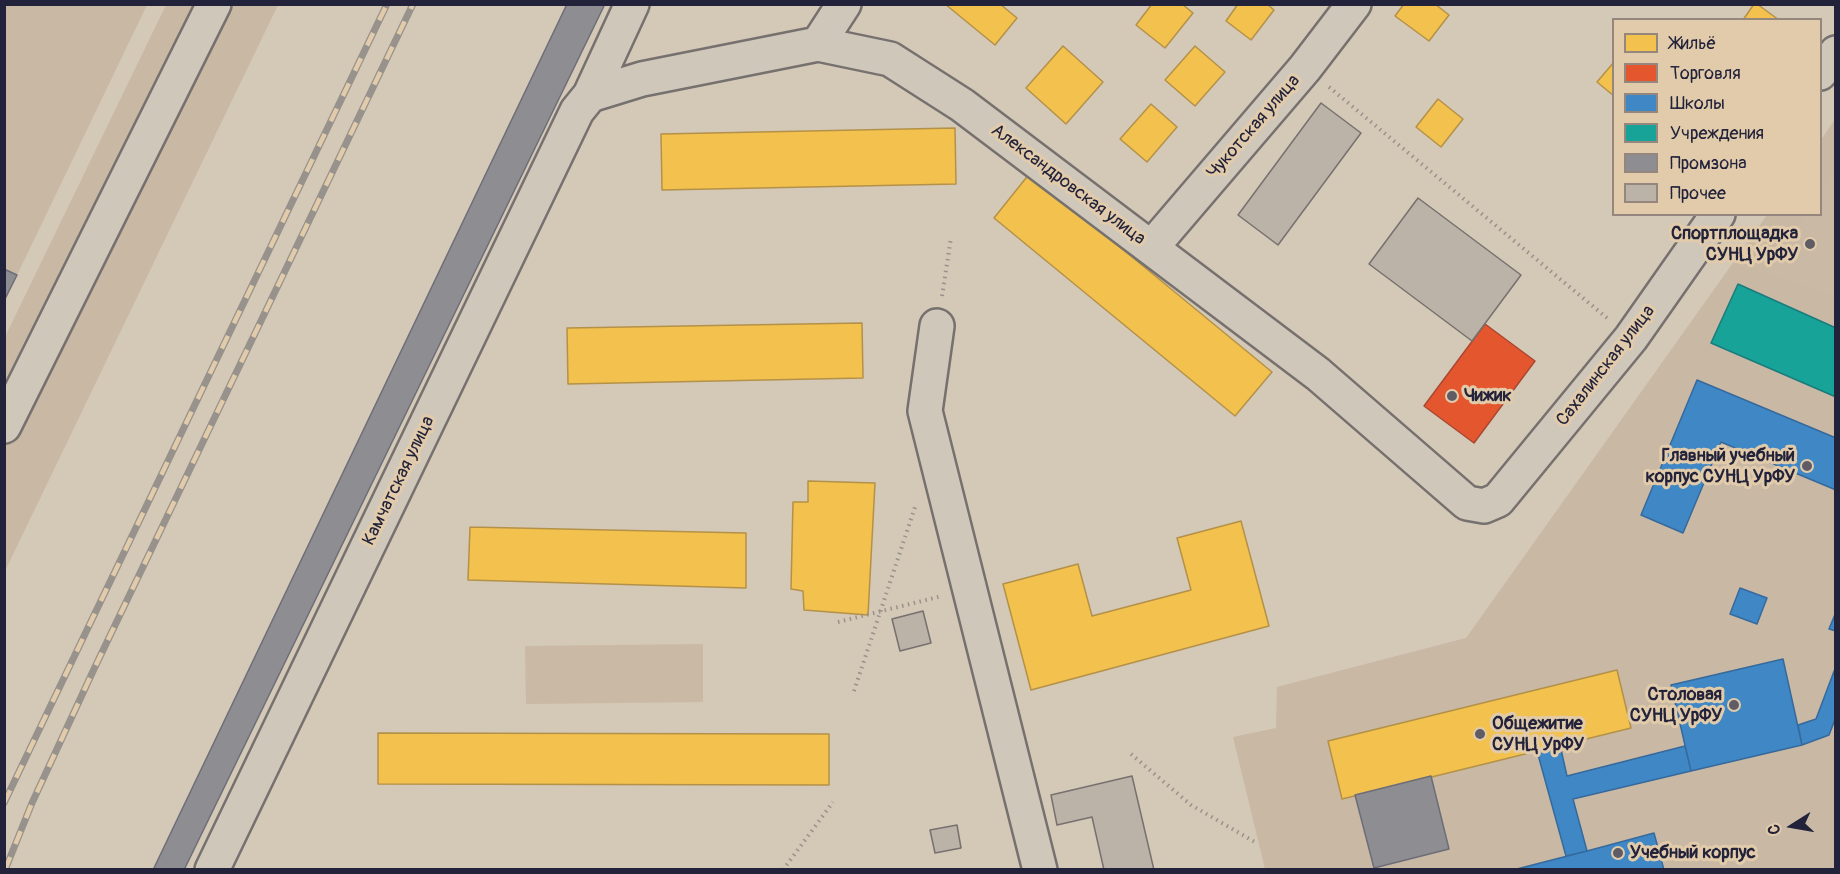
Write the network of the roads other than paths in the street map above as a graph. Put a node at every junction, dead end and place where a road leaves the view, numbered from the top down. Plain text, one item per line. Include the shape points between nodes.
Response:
1 (214, 4) edge
2 (632, 4) edge
3 (844, 4) edge
4 (1353, 4) edge
5 (818, 44) junction
6 (1836, 53) edge
7 (1822, 72) edge
8 (590, 95) junction
9 (1717, 216) edge
10 (1150, 248) junction
11 (937, 326) road end
12 (4, 426) edge
13 (1484, 506) joint
14 (212, 870) edge
15 (1040, 870) edge

1 - 12 street
2 - 8 street, Камчатская улица
3 - 5 street
4 - 10 street, Чукотская улица via 1305,68
5 - 8 street, Александровская улица via 642,79
5 - 10 street, Александровская улица via 890,59 962,105
6 - 7 street
8 - 14 street, Камчатская улица via 577,111
9 - 13 street, Сахалинская улица via 1631,338 1498,500
10 - 13 street, Александровская улица via 1318,374 1467,503
11 - 15 street via 925,411

